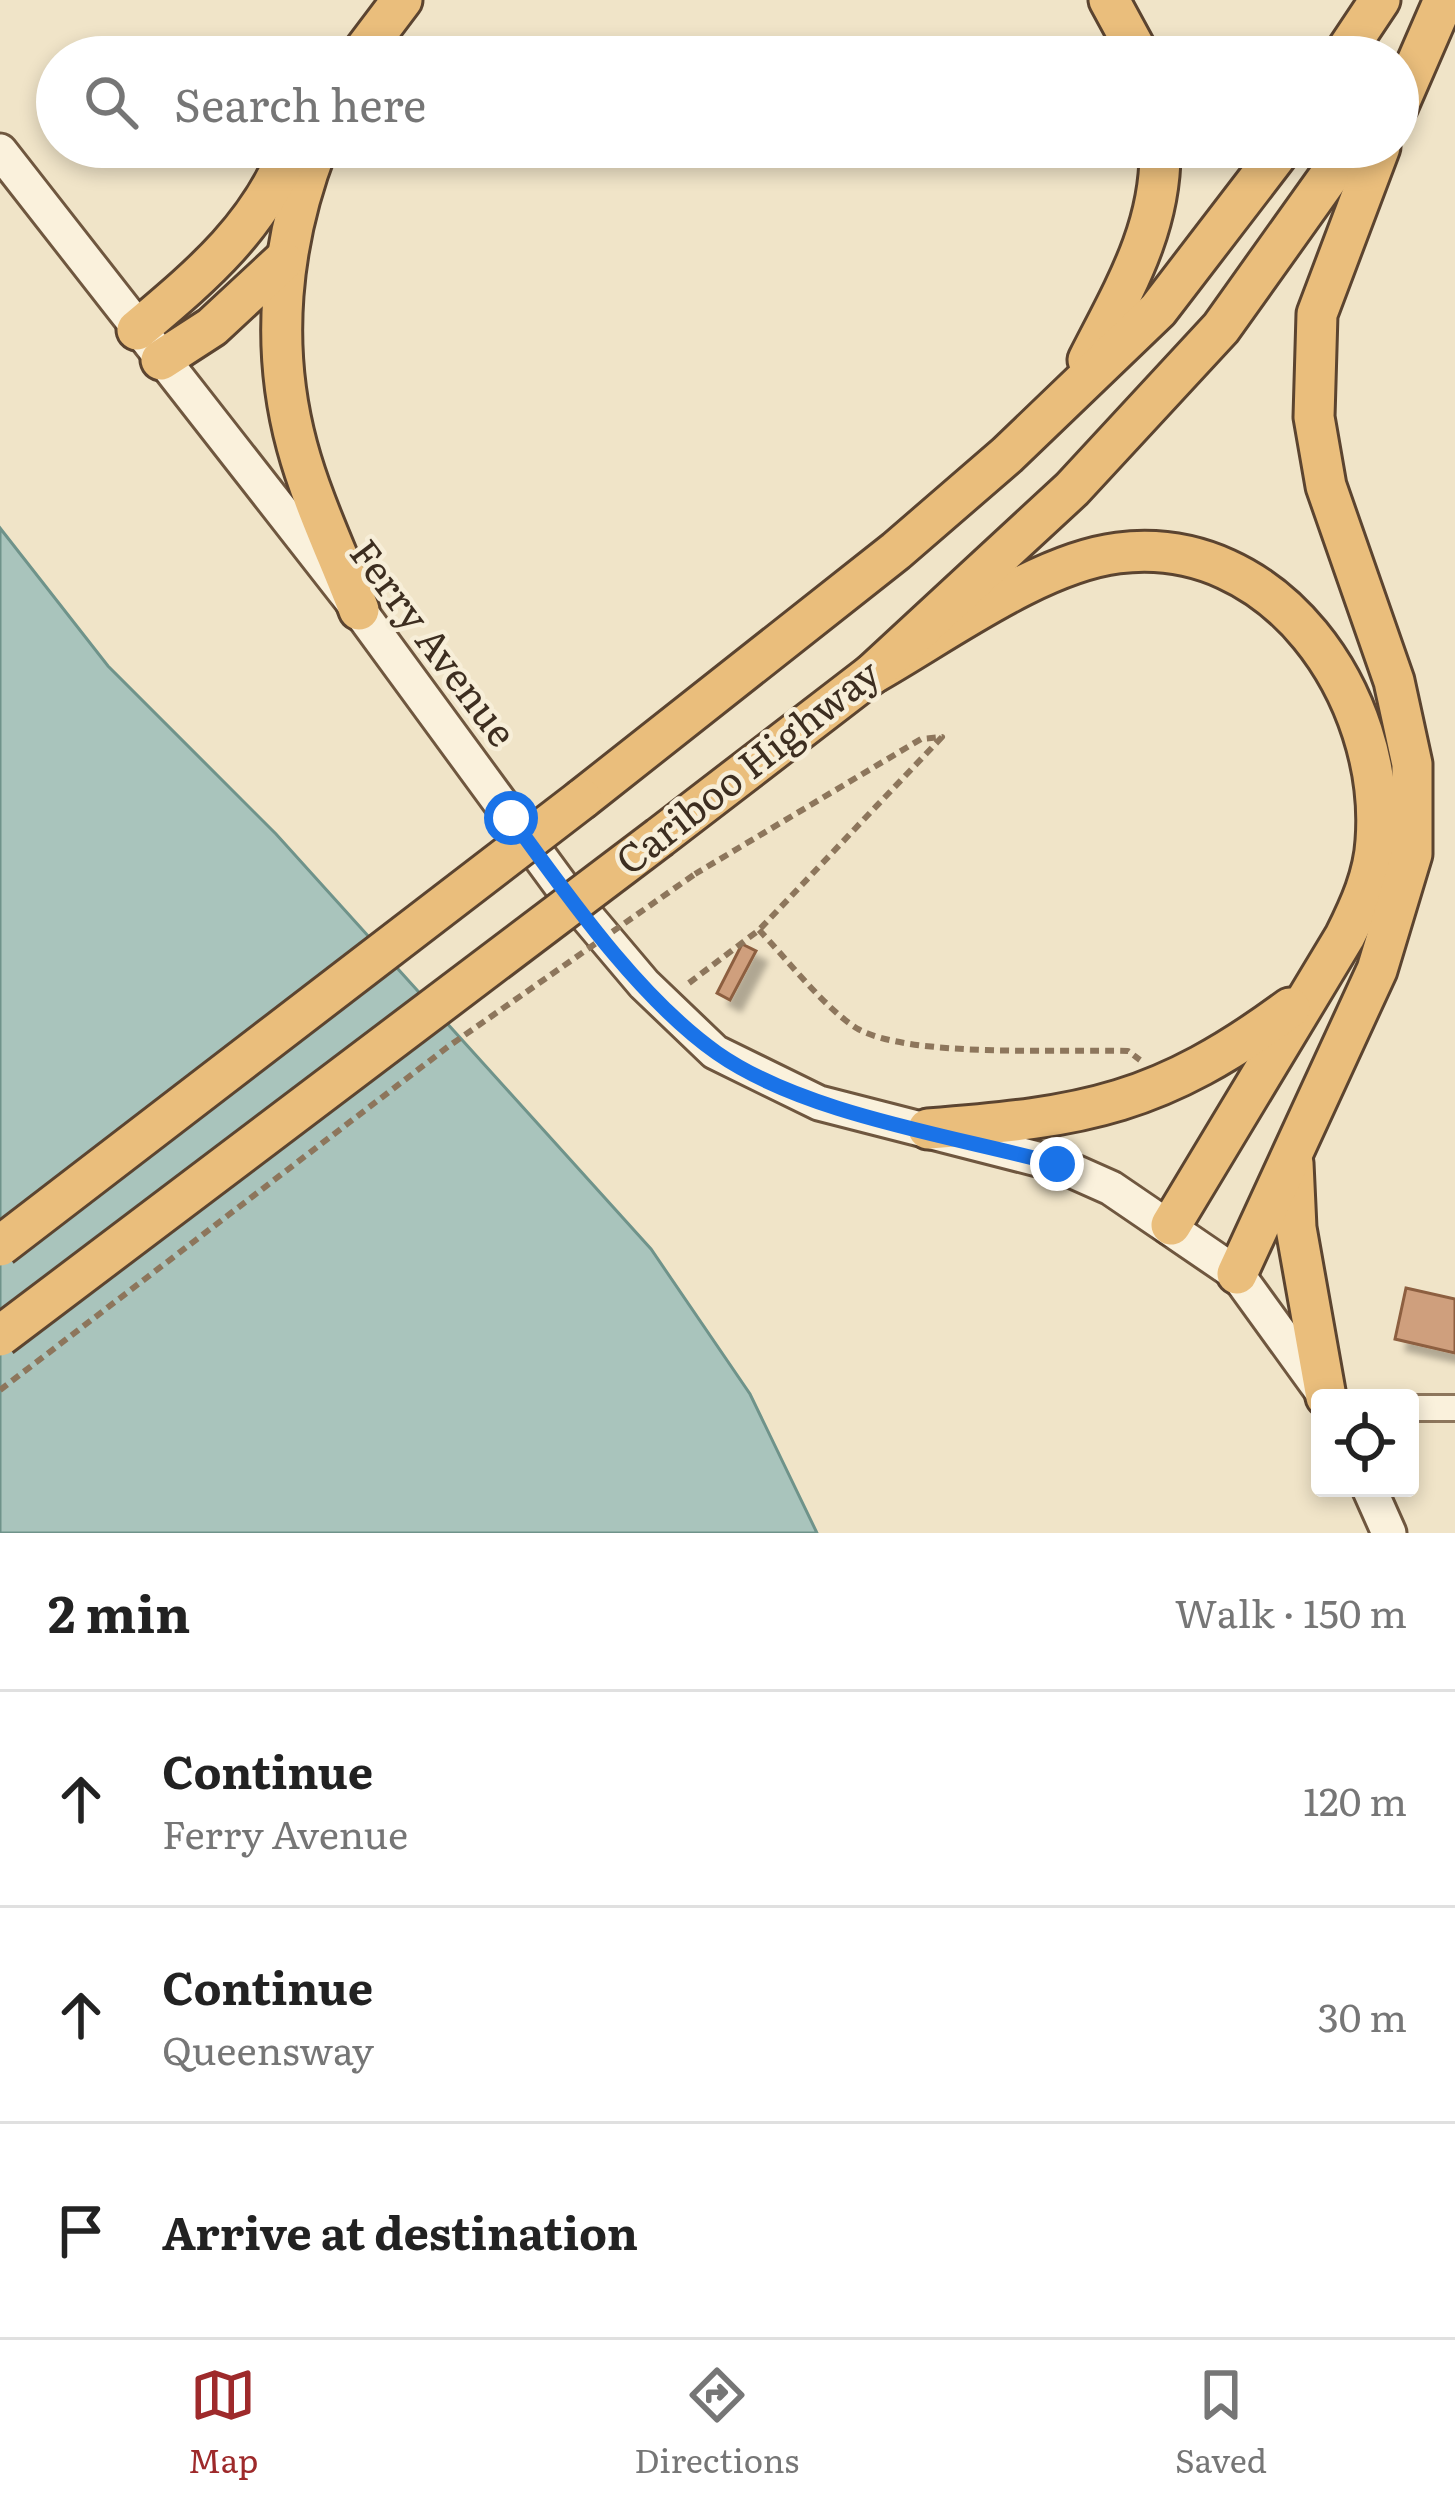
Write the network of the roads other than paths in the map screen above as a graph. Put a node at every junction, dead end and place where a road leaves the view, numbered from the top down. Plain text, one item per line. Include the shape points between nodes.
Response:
1 (372, 0) edge
2 (402, 0) edge
3 (1109, 0) edge
4 (1380, 0) edge
5 (1444, 0) edge
6 (347, 36) edge
7 (375, 36) edge
8 (1133, 36) edge
9 (1356, 36) edge
10 (1419, 39) edge
11 (1419, 58) edge
12 (0, 152) edge
13 (282, 168) edge
14 (311, 168) edge
15 (1159, 168) edge
16 (1267, 168) edge
17 (1335, 168) edge
18 (1372, 168) edge
19 (283, 261) junction
20 (149, 345) junction
21 (1077, 384) junction
22 (359, 610) junction
23 (872, 674) junction
24 (1309, 994) junction
25 (928, 1129) junction
26 (1293, 1152) junction
27 (1171, 1225) junction
28 (0, 1246) edge
29 (1237, 1274) junction
30 (0, 1336) edge
31 (1320, 1389) edge
32 (1325, 1389) edge
33 (1419, 1408) edge
34 (1455, 1408) edge
35 (1373, 1497) edge
36 (1389, 1533) edge

1 - 6 highway
2 - 7 highway
3 - 8 highway
4 - 9 highway
5 - 10 highway
5 - 11 highway
12 - 20 main road, Ferry Avenue
13 - 20 highway via 244,234
14 - 19 highway
15 - 21 highway via 1146,242
16 - 21 highway, Cariboo Highway via 1158,310
17 - 23 highway, Cariboo Highway via 1220,328 1072,489
18 - 26 highway via 1317,314 1314,417 1326,486 1394,681 1412,764 1412,854 1377,970
19 - 20 highway via 212,327
19 - 22 highway via 282,354 297,446
20 - 22 main road, Ferry Avenue
21 - 28 highway, Cariboo Highway, bridge via 896,551
22 - 25 main road, Ferry Avenue via 562,887 715,1052 819,1102
23 - 24 highway via 1061,568 1117,553 1210,560 1251,578 1321,646 1366,748 1376,796 1365,894
23 - 30 highway, Cariboo Highway, bridge
24 - 25 highway via 1224,1057 1144,1095 1047,1120
24 - 27 highway
25 - 27 main road, Ferry Avenue via 1057,1164
26 - 29 highway
26 - 32 highway via 1296,1228
27 - 29 main road, Ferry Avenue
29 - 31 main road, Ferry Avenue
33 - 34 street
35 - 36 main road

